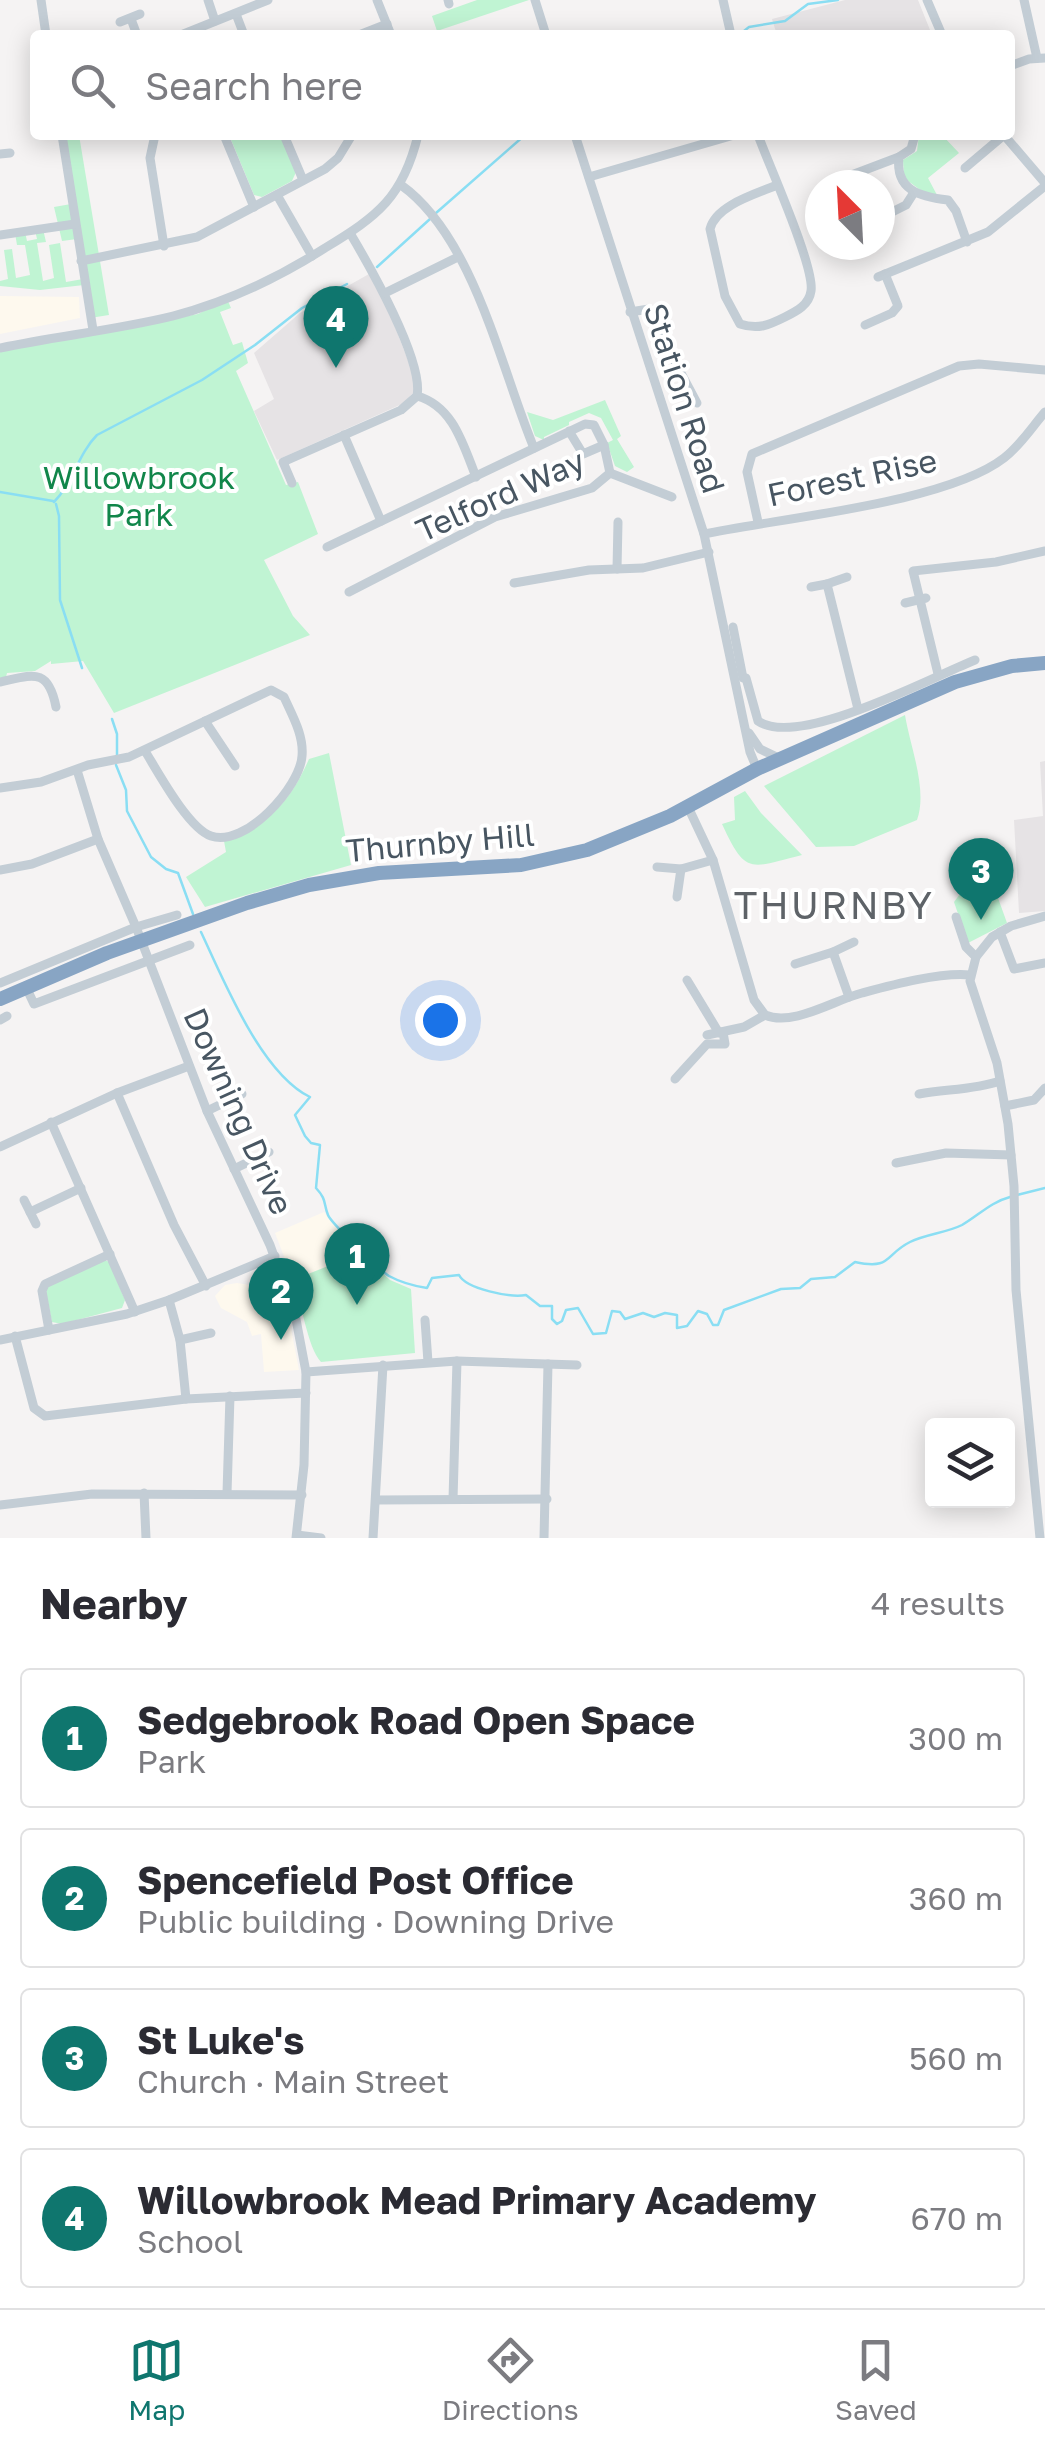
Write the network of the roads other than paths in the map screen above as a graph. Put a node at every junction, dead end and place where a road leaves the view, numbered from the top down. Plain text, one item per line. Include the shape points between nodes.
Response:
1 (41, 0) edge
2 (208, 0) edge
3 (268, 0) edge
4 (376, 0) edge
5 (535, 0) edge
6 (723, 0) edge
7 (927, 0) edge
8 (1024, 0) edge
9 (236, 14) junction
10 (130, 19) dead end
11 (215, 21) junction
12 (387, 24) junction
13 (45, 30) edge
14 (135, 30) edge
15 (193, 30) edge
16 (242, 30) edge
17 (372, 30) edge
18 (389, 30) edge
19 (544, 30) edge
20 (730, 30) edge
21 (940, 30) edge
22 (1041, 58) edge
23 (1015, 65) edge
24 (63, 140) edge
25 (153, 140) edge
26 (226, 140) edge
27 (286, 140) edge
28 (349, 140) edge
29 (416, 140) edge
30 (577, 140) edge
31 (713, 140) edge
32 (760, 140) edge
33 (913, 140) edge
34 (998, 140) edge
35 (1008, 140) edge
36 (899, 156) junction
37 (965, 168) dead end
38 (862, 170) edge
39 (589, 177) junction
40 (302, 180) junction
41 (401, 185) junction
42 (777, 185) junction
43 (1045, 185) edge
44 (913, 194) junction
45 (276, 195) junction
46 (254, 206) junction
47 (895, 210) edge
48 (75, 224) junction
49 (350, 233) junction
50 (0, 235) edge
51 (967, 242) junction
52 (164, 246) junction
53 (312, 256) junction
54 (458, 257) junction
55 (81, 261) junction
56 (385, 293) junction
57 (630, 312) junction
58 (865, 325) dead end
59 (93, 330) junction
60 (0, 348) edge
61 (1045, 370) edge
62 (416, 396) junction
63 (698, 402) dead end
64 (1045, 412) edge
65 (570, 432) junction
66 (344, 434) junction
67 (604, 446) junction
68 (534, 448) junction
69 (610, 474) junction
70 (476, 476) junction
71 (292, 482) dead end
72 (672, 497) dead end
73 (381, 522) junction
74 (758, 522) junction
75 (614, 529) dead end
76 (704, 534) junction
77 (327, 547) dead end
78 (709, 552) junction
79 (1042, 552) edge
80 (617, 570) junction
81 (520, 578) dead end
82 (847, 578) dead end
83 (827, 584) junction
84 (812, 586) dead end
85 (349, 592) dead end
86 (922, 599) junction
87 (905, 603) dead end
88 (733, 627) dead end
89 (975, 660) dead end
90 (1045, 663) edge
91 (938, 674) junction
92 (952, 676) junction
93 (741, 679) junction
94 (0, 682) edge
95 (56, 707) dead end
96 (858, 709) junction
97 (204, 722) junction
98 (745, 726) junction
99 (145, 750) junction
100 (781, 758) junction
101 (235, 766) dead end
102 (757, 769) junction
103 (77, 770) junction
104 (0, 788) edge
105 (688, 806) junction
106 (98, 840) junction
107 (713, 860) junction
108 (657, 867) dead end
109 (682, 869) junction
110 (0, 870) edge
111 (678, 897) dead end
112 (177, 915) dead end
113 (1045, 916) edge
114 (956, 917) dead end
115 (1000, 932) junction
116 (139, 934) junction
117 (854, 942) dead end
118 (190, 945) dead end
119 (833, 952) junction
120 (976, 957) junction
121 (149, 963) junction
122 (1045, 963) edge
123 (795, 964) dead end
124 (970, 975) junction
125 (687, 980) dead end
126 (0, 984) edge
127 (26, 987) junction
128 (848, 997) junction
129 (0, 999) edge
130 (976, 1000) junction
131 (963, 1004) dead end
132 (765, 1015) junction
133 (721, 1032) junction
134 (707, 1035) dead end
135 (705, 1047) junction
136 (728, 1048) dead end
137 (189, 1066) junction
138 (675, 1078) dead end
139 (1000, 1081) junction
140 (1045, 1088) edge
141 (117, 1093) junction
142 (242, 1094) dead end
143 (919, 1094) dead end
144 (1005, 1106) junction
145 (207, 1111) junction
146 (52, 1122) junction
147 (0, 1147) edge
148 (269, 1152) dead end
149 (1011, 1155) junction
150 (896, 1163) dead end
151 (234, 1168) junction
152 (81, 1188) junction
153 (24, 1200) dead end
154 (30, 1212) junction
155 (36, 1224) dead end
156 (110, 1254) junction
157 (275, 1256) junction
158 (206, 1286) junction
159 (169, 1300) junction
160 (135, 1312) junction
161 (426, 1320) dead end
162 (49, 1330) junction
163 (211, 1333) dead end
164 (15, 1336) junction
165 (0, 1340) edge
166 (180, 1340) junction
167 (457, 1360) junction
168 (428, 1362) junction
169 (548, 1364) junction
170 (383, 1365) junction
171 (577, 1365) dead end
172 (306, 1372) junction
173 (306, 1393) junction
174 (230, 1396) junction
175 (186, 1399) junction
176 (144, 1493) junction
177 (227, 1493) junction
178 (302, 1495) junction
179 (546, 1498) junction
180 (453, 1499) junction
181 (377, 1500) junction
182 (0, 1505) edge
183 (296, 1536) edge
184 (146, 1538) edge
185 (321, 1538) edge
186 (373, 1538) edge
187 (544, 1538) edge
188 (1040, 1538) edge

1 - 13 street
2 - 11 street
3 - 9 street
4 - 12 street
5 - 19 street
6 - 20 street
7 - 21 street
8 - 22 street
9 - 11 street
9 - 16 street
10 - 14 street
11 - 15 street
12 - 17 street
12 - 18 street
22 - 23 street
24 - 48 street
25 - 52 street
26 - 46 street
27 - 40 street
28 - 40 street via 338,158
29 - 41 street
30 - 39 street, Station Road
31 - 39 street
32 - 42 street
33 - 36 street
34 - 37 street
35 - 43 street
36 - 38 street
36 - 44 street via 902,182
39 - 57 street, Station Road
40 - 45 street
41 - 49 street
41 - 54 street via 432,216
42 - 42 street via 812,282 811,296 794,312 753,328 740,324 724,296 710,229 730,207
43 - 51 street
44 - 47 street
44 - 51 street via 948,200
45 - 46 street
45 - 53 street
46 - 52 street via 205,234
48 - 50 street
48 - 55 street
49 - 53 street
49 - 56 street
51 - 58 street via 881,276 898,306
52 - 55 street
53 - 59 street via 227,299
54 - 56 street
54 - 68 street via 486,310
55 - 59 street
56 - 62 street via 417,376
57 - 63 street via 658,313
57 - 76 street, Station Road
59 - 60 street
61 - 74 street via 959,366 752,454 747,472
62 - 66 street via 401,410
62 - 70 street via 448,416
64 - 74 street, Forest Rise via 1002,460 946,484
65 - 67 street via 583,454
65 - 67 street via 592,423
65 - 68 street
66 - 71 street via 283,462
66 - 73 street
67 - 69 street
68 - 70 street
69 - 72 street, Telford Way via 636,476
69 - 85 street, Telford Way via 592,488 495,517
70 - 73 street
73 - 77 street
74 - 76 street, Forest Rise
75 - 80 street
76 - 78 street, Station Road
78 - 80 street
78 - 93 street, Station Road
79 - 86 street via 913,570
80 - 81 street
82 - 83 street
83 - 84 street
83 - 96 street
86 - 87 street
86 - 91 street
88 - 93 street, Station Road
89 - 92 street
90 - 92 highway, Thurnby Hill
91 - 92 street
91 - 96 street
92 - 100 highway, Thurnby Hill
93 - 96 street, Station Road via 758,721 775,728 826,722
93 - 98 street, Station Road
94 - 95 street via 44,678
97 - 99 street
97 - 99 street via 271,690 284,697 298,730 302,754 292,783 239,834 222,838 201,830
97 - 101 street
98 - 100 street via 757,746
98 - 102 street, Station Road
99 - 103 street
100 - 102 highway, Thurnby Hill
102 - 105 highway, Thurnby Hill
103 - 104 street
103 - 106 street, Downing Drive
105 - 107 street
105 - 116 highway, Thurnby Hill via 561,857 336,879
106 - 110 street
106 - 116 street, Downing Drive
107 - 109 street
107 - 132 street via 745,973
108 - 109 street
109 - 111 street
112 - 116 street
113 - 115 street
114 - 120 street
115 - 120 street
115 - 122 street via 1014,969
116 - 121 street, Downing Drive
116 - 126 street
116 - 127 highway, Thurnby Hill
117 - 119 street
118 - 121 street
119 - 123 street
119 - 128 street
120 - 124 street
121 - 127 street via 34,1004
121 - 137 street, Downing Drive
124 - 128 street
124 - 130 street
125 - 133 street
127 - 129 highway, Thurnby Hill
128 - 132 street via 790,1017
130 - 131 street
130 - 139 street
132 - 133 street
133 - 134 street
133 - 135 street via 725,1044
135 - 136 street
135 - 138 street
137 - 141 street
137 - 145 street, Downing Drive
139 - 143 street
139 - 144 street
140 - 144 street via 1034,1100
141 - 146 street
141 - 158 street
142 - 145 street
144 - 149 street
145 - 151 street, Downing Drive
146 - 147 street
146 - 152 street
148 - 151 street
149 - 150 street via 946,1153
149 - 188 street
151 - 157 street, Downing Drive
152 - 154 street
152 - 156 street
153 - 154 street
154 - 155 street
156 - 160 street
156 - 162 street via 46,1284
157 - 158 street
157 - 172 street, Downing Drive
158 - 159 street
159 - 160 street
159 - 166 street
160 - 162 street
161 - 168 street
162 - 164 street
163 - 166 street
164 - 165 street
164 - 175 street via 34,1408 44,1416
166 - 175 street
167 - 168 street
167 - 169 street
167 - 180 street
168 - 170 street
169 - 171 street
169 - 179 street
170 - 172 street
170 - 181 street
172 - 173 street, Downing Drive
173 - 174 street
173 - 178 street, Downing Drive
174 - 175 street
174 - 177 street
176 - 177 street
176 - 182 street
176 - 184 street
177 - 178 street
178 - 183 street, Downing Drive
179 - 180 street
179 - 187 street
180 - 181 street
181 - 186 street
183 - 185 street

